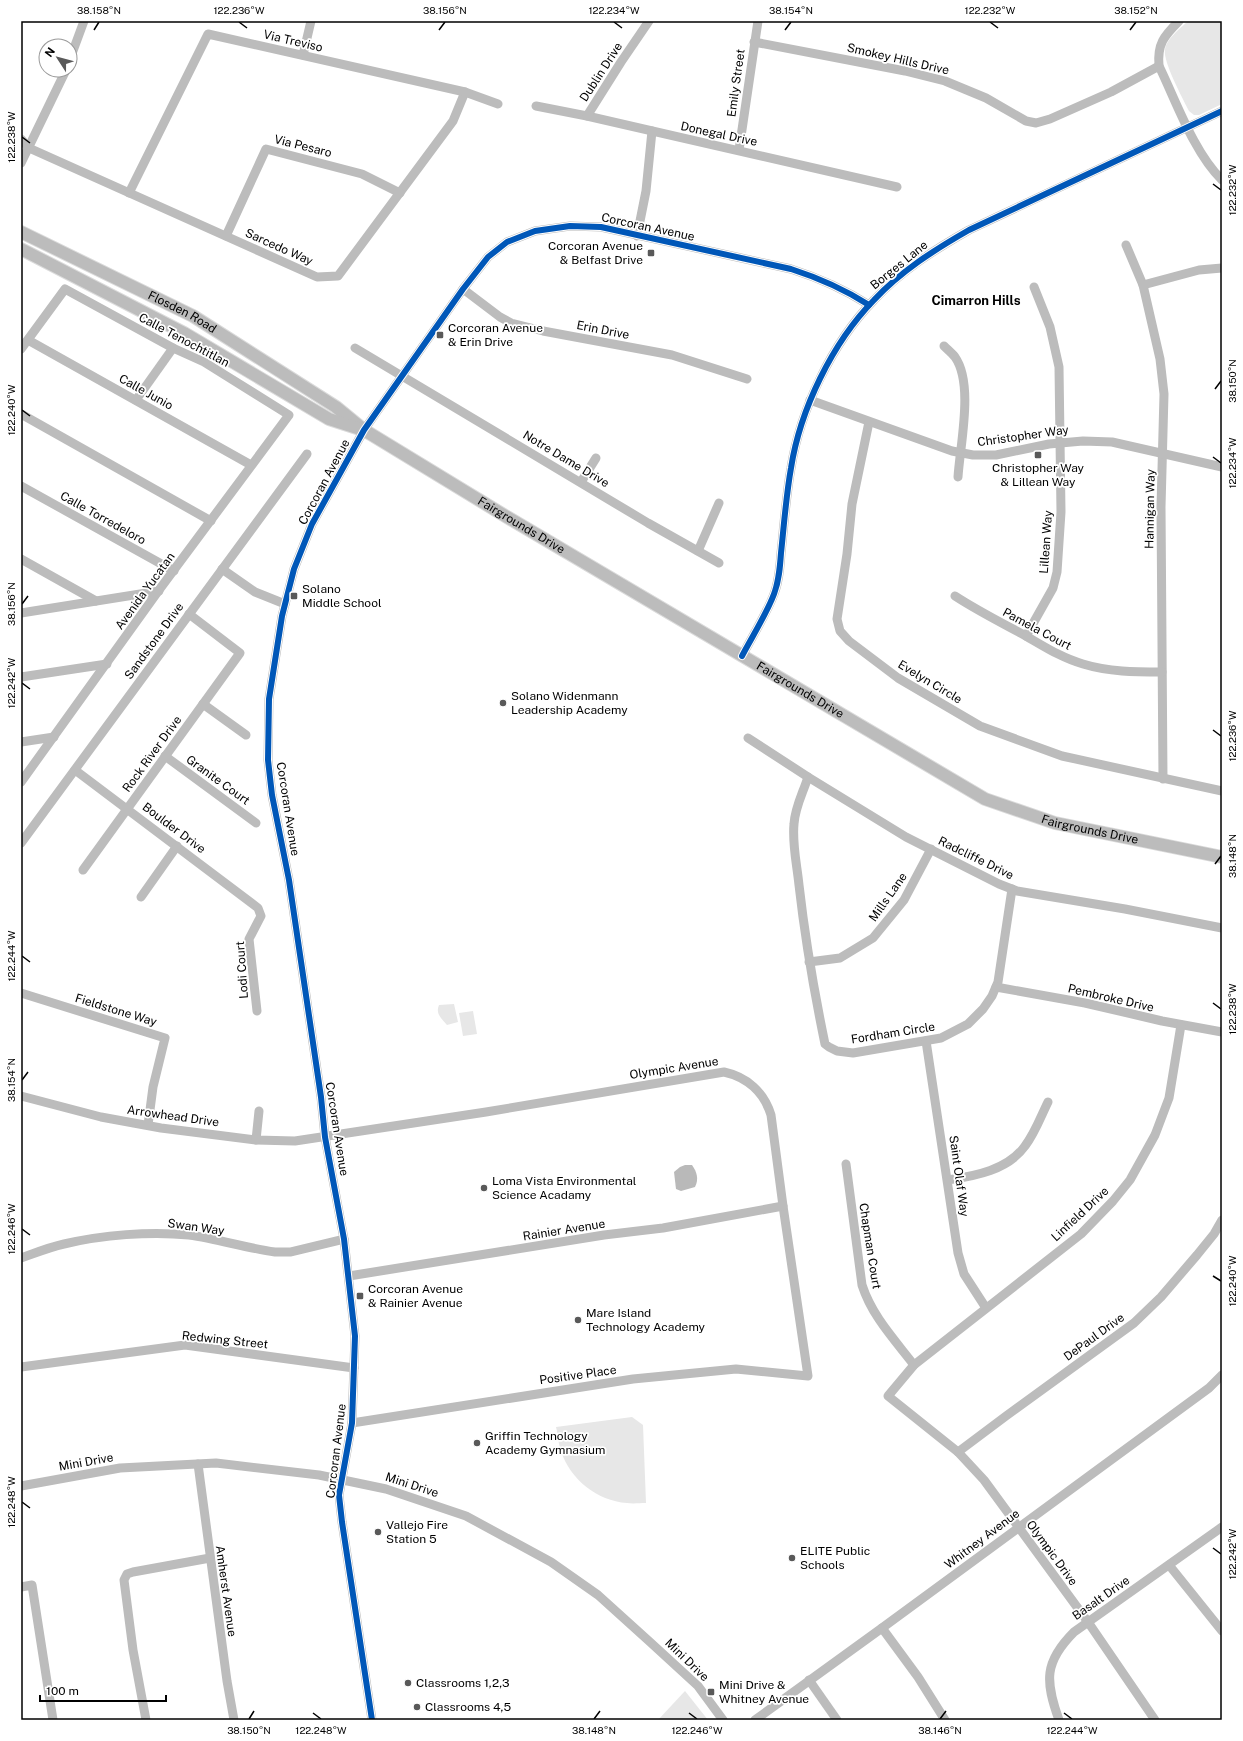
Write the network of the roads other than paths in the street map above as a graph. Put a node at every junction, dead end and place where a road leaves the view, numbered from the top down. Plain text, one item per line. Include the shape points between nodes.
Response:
1 (84, 21) edge
2 (311, 21) edge
3 (649, 21) edge
4 (758, 21) edge
5 (1179, 21) edge
6 (78, 38) edge
7 (754, 42) junction
8 (303, 55) junction
9 (1159, 66) junction
10 (62, 78) edge
11 (465, 92) junction
12 (498, 104) dead end
13 (536, 106) dead end
14 (1222, 111) edge
15 (587, 116) junction
16 (1188, 128) junction
17 (652, 132) junction
18 (21, 139) edge
19 (25, 148) edge
20 (739, 150) junction
21 (21, 163) edge
22 (1222, 180) edge
23 (897, 187) dead end
24 (129, 193) junction
25 (400, 193) junction
26 (21, 232) edge
27 (226, 236) junction
28 (637, 236) junction
29 (1126, 244) dead end
30 (21, 248) edge
31 (1222, 268) edge
32 (1143, 285) junction
33 (1034, 287) dead end
34 (463, 289) junction
35 (869, 305) junction
36 (28, 340) junction
37 (944, 346) dead end
38 (173, 348) junction
39 (355, 348) dead end
40 (21, 349) edge
41 (402, 375) junction
42 (747, 379) dead end
43 (136, 400) junction
44 (810, 400) junction
45 (336, 407) joint
46 (21, 414) edge
47 (289, 415) joint
48 (329, 419) joint
49 (869, 422) junction
50 (364, 430) junction
51 (1060, 443) junction
52 (1163, 452) junction
53 (960, 453) junction
54 (307, 454) dead end
55 (596, 458) dead end
56 (251, 465) junction
57 (1222, 466) edge
58 (958, 477) dead end
59 (581, 482) junction
60 (21, 486) edge
61 (719, 503) dead end
62 (212, 521) junction
63 (698, 551) junction
64 (21, 559) edge
65 (719, 563) dead end
66 (222, 569) junction
67 (174, 571) junction
68 (159, 591) junction
69 (955, 596) dead end
70 (96, 601) junction
71 (285, 604) junction
72 (21, 613) edge
73 (189, 614) junction
74 (1026, 636) junction
75 (742, 656) junction
76 (107, 664) junction
77 (1162, 672) junction
78 (21, 677) edge
79 (203, 704) junction
80 (246, 735) dead end
81 (54, 737) junction
82 (748, 738) dead end
83 (21, 742) edge
84 (165, 756) junction
85 (75, 770) junction
86 (808, 777) junction
87 (1163, 779) junction
88 (21, 782) edge
89 (1222, 791) edge
90 (127, 809) junction
91 (256, 823) dead end
92 (21, 843) edge
93 (177, 846) junction
94 (931, 849) junction
95 (1222, 857) edge
96 (83, 870) dead end
97 (1012, 889) junction
98 (239, 892) joint
99 (141, 897) dead end
100 (1222, 928) edge
101 (809, 962) junction
102 (996, 987) junction
103 (21, 993) edge
104 (257, 1011) dead end
105 (1181, 1025) junction
106 (1222, 1032) edge
107 (926, 1041) junction
108 (21, 1096) edge
109 (1048, 1102) dead end
110 (259, 1111) dead end
111 (148, 1125) junction
112 (325, 1137) junction
113 (256, 1140) junction
114 (846, 1164) dead end
115 (948, 1180) junction
116 (783, 1206) junction
117 (1222, 1220) edge
118 (344, 1239) junction
119 (21, 1258) edge
120 (349, 1276) junction
121 (986, 1308) junction
122 (914, 1365) junction
123 (21, 1368) edge
124 (354, 1368) junction
125 (1222, 1374) edge
126 (808, 1376) joint
127 (352, 1423) junction
128 (958, 1452) junction
129 (198, 1464) junction
130 (342, 1479) junction
131 (21, 1486) edge
132 (1018, 1527) junction
133 (1222, 1527) edge
134 (210, 1558) junction
135 (1169, 1565) junction
136 (21, 1587) edge
137 (1088, 1622) junction
138 (882, 1628) junction
139 (1222, 1631) edge
140 (809, 1680) junction
141 (53, 1720) edge
142 (146, 1720) edge
143 (234, 1720) edge
144 (372, 1720) edge
145 (723, 1720) edge
146 (755, 1720) edge
147 (837, 1720) edge
148 (945, 1720) edge
149 (1059, 1720) edge
150 (1155, 1720) edge

1 - 6 street
2 - 8 street
3 - 15 street, Dublin Drive
4 - 7 street, Emily Street
5 - 9 street via 1163,38 1158,55
7 - 9 street, Smokey Hills Drive via 863,62 945,81 986,98 1026,121 1036,123 1050,120 1111,92
7 - 20 street, Emily Street
8 - 11 street, Via Treviso
8 - 24 street, Via Treviso via 208,34
9 - 16 street
10 - 19 street
11 - 12 street, Via Treviso
11 - 25 street, Sarcedo Way via 454,121
13 - 15 street, Donegal Drive
14 - 16 street, Borges Lane
15 - 17 street, Donegal Drive
16 - 22 street via 1205,160
16 - 35 street, Borges Lane via 968,230 906,270
17 - 20 street, Donegal Drive
17 - 28 street via 647,184
18 - 19 street, Sarcedo Way
19 - 21 street
19 - 24 street, Sarcedo Way
20 - 23 street, Donegal Drive
24 - 27 street, Sarcedo Way
25 - 27 street, Sarcedo Way via 338,276 317,277
25 - 27 street, Via Pesaro via 362,174 266,149
26 - 45 main road, Flosden Road via 193,316
28 - 34 street, Corcoran Avenue via 592,226 535,231 507,242 495,250
28 - 35 street, Corcoran Avenue via 791,269 844,290
29 - 32 street, Hannigan Way
30 - 48 main road, Flosden Road via 184,333
31 - 32 street via 1199,270
32 - 52 street, Hannigan Way via 1160,359 1164,394
33 - 51 street, Lillean Way via 1050,327 1059,367
34 - 41 street, Corcoran Avenue
34 - 42 street, Erin Drive via 511,323 672,355
35 - 44 street, Borges Lane via 832,356
36 - 38 street, Calle Tenochtitlan via 66,289
36 - 40 street
36 - 43 street, Calle Junio
37 - 53 street via 955,357 961,371 965,409
38 - 43 street
38 - 47 street, Calle Tenochtitlan via 204,362
39 - 41 street, Notre Dame Drive
41 - 50 street, Corcoran Avenue
41 - 59 street, Notre Dame Drive
43 - 56 street, Calle Junio
44 - 49 street, Christopher Way
44 - 75 street, Borges Lane via 791,468 779,576 774,595
45 - 50 main road, Fairgrounds Drive
46 - 62 street
47 - 56 street, Avenida Yucatan
48 - 50 main road, Fairgrounds Drive
49 - 53 street, Christopher Way
49 - 87 street, Evelyn Circle via 852,504 837,619 840,632 848,641 898,678 980,726 1062,756
50 - 71 street, Corcoran Avenue via 312,524 294,569
50 - 75 main road, Fairgrounds Drive
51 - 52 street, Christopher Way via 1112,442
51 - 53 street, Christopher Way via 996,455
51 - 74 street, Lillean Way via 1061,512 1057,572 1049,598
52 - 57 street, Christopher Way
52 - 77 street, Hannigan Way
53 - 58 street
54 - 66 street, Sandstone Drive
55 - 59 street
56 - 62 street, Avenida Yucatan
59 - 63 street, Notre Dame Drive
60 - 67 street, Calle Torredeloro
61 - 63 street
62 - 67 street, Avenida Yucatan
63 - 65 street, Notre Dame Drive
64 - 70 street
66 - 71 street via 255,592
66 - 73 street, Sandstone Drive
67 - 68 street, Avenida Yucatan
68 - 70 street
68 - 76 street, Avenida Yucatan
69 - 74 street, Pamela Court
70 - 72 street
71 - 112 street, Corcoran Avenue via 269,699 268,760 272,795 289,880
73 - 79 street, Rock River Drive via 240,653
73 - 85 street, Sandstone Drive
74 - 77 street, Pamela Court via 1061,657 1084,665 1125,672
75 - 95 main road, Fairgrounds Drive via 984,799 1055,823
76 - 78 street
76 - 81 street, Avenida Yucatan
77 - 87 street, Hannigan Way
79 - 80 street
79 - 84 street, Rock River Drive
81 - 83 street
81 - 88 street, Avenida Yucatan
82 - 86 street, Radcliffe Drive
84 - 90 street, Rock River Drive
84 - 91 street, Granite Court
85 - 90 street, Boulder Drive
85 - 92 street, Sandstone Drive
86 - 94 street, Radcliffe Drive via 906,837
86 - 101 street, Fordham Circle via 796,808 794,825
87 - 89 street, Evelyn Circle
90 - 93 street, Boulder Drive
90 - 96 street, Rock River Drive
93 - 98 street, Boulder Drive
93 - 99 street
94 - 97 street, Radcliffe Drive
94 - 101 street, Mills Lane via 904,900 873,938 840,958
97 - 100 street, Radcliffe Drive
97 - 102 street, Fordham Circle
98 - 104 street, Lodi Court via 258,908 262,916 249,939
101 - 107 street, Fordham Circle via 825,1044 829,1048 837,1052 853,1053
102 - 105 street, Pembroke Drive via 1085,1003
102 - 107 street, Fordham Circle via 983,1009 968,1024 941,1038
103 - 111 street, Fieldstone Way via 165,1038 153,1087
105 - 106 street, Pembroke Drive
105 - 121 street, Linfield Drive via 1169,1098 1155,1135 1130,1180 1114,1201 1081,1234
107 - 115 street, Saint Olaf Way
108 - 111 street, Arrowhead Drive via 101,1117
109 - 115 street via 1026,1146 1013,1159 976,1176
110 - 113 street
111 - 113 street, Arrowhead Drive
112 - 113 street, Arrowhead Drive via 296,1141
112 - 116 street, Olympic Avenue via 724,1072 746,1081 767,1101
112 - 118 street, Corcoran Avenue
114 - 122 street, Chapman Court via 862,1285 867,1300 875,1315
115 - 121 street, Saint Olaf Way via 958,1253 964,1274
116 - 120 street, Rainier Avenue via 663,1228
116 - 126 street, Olympic Avenue
117 - 128 street, DePaul Drive via 1197,1256 1134,1323
118 - 119 street, Swan Way via 290,1252 275,1252 189,1235 134,1235 86,1239
118 - 120 street, Corcoran Avenue
120 - 124 street, Corcoran Avenue
121 - 122 street, Linfield Drive
122 - 128 street, Olympic Drive via 888,1396
123 - 124 street, Redwing Street via 185,1345
124 - 127 street, Corcoran Avenue
125 - 132 street, Whitney Avenue via 1209,1388
126 - 127 street, Positive Place via 736,1369 633,1379
127 - 130 street, Corcoran Avenue
128 - 132 street, Olympic Drive via 984,1480
129 - 130 street, Mini Drive via 216,1463
129 - 131 street, Mini Drive via 120,1468
129 - 134 street, Amherst Avenue
130 - 144 street, Corcoran Avenue via 339,1494 342,1522
130 - 145 street, Mini Drive via 386,1489 466,1516 551,1562 598,1595 698,1686
132 - 137 street, Olympic Drive
132 - 138 street, Whitney Avenue
133 - 135 street, Basalt Drive
134 - 142 street via 133,1572 127,1574 124,1580
134 - 143 street, Amherst Avenue via 226,1681
135 - 137 street, Basalt Drive
135 - 139 street
136 - 141 street via 32,1585
137 - 149 street, Basalt Drive via 1060,1646 1051,1663 1048,1684
137 - 150 street, Olympic Drive
138 - 140 street, Whitney Avenue
138 - 148 street
140 - 146 street, Whitney Avenue
140 - 147 street

